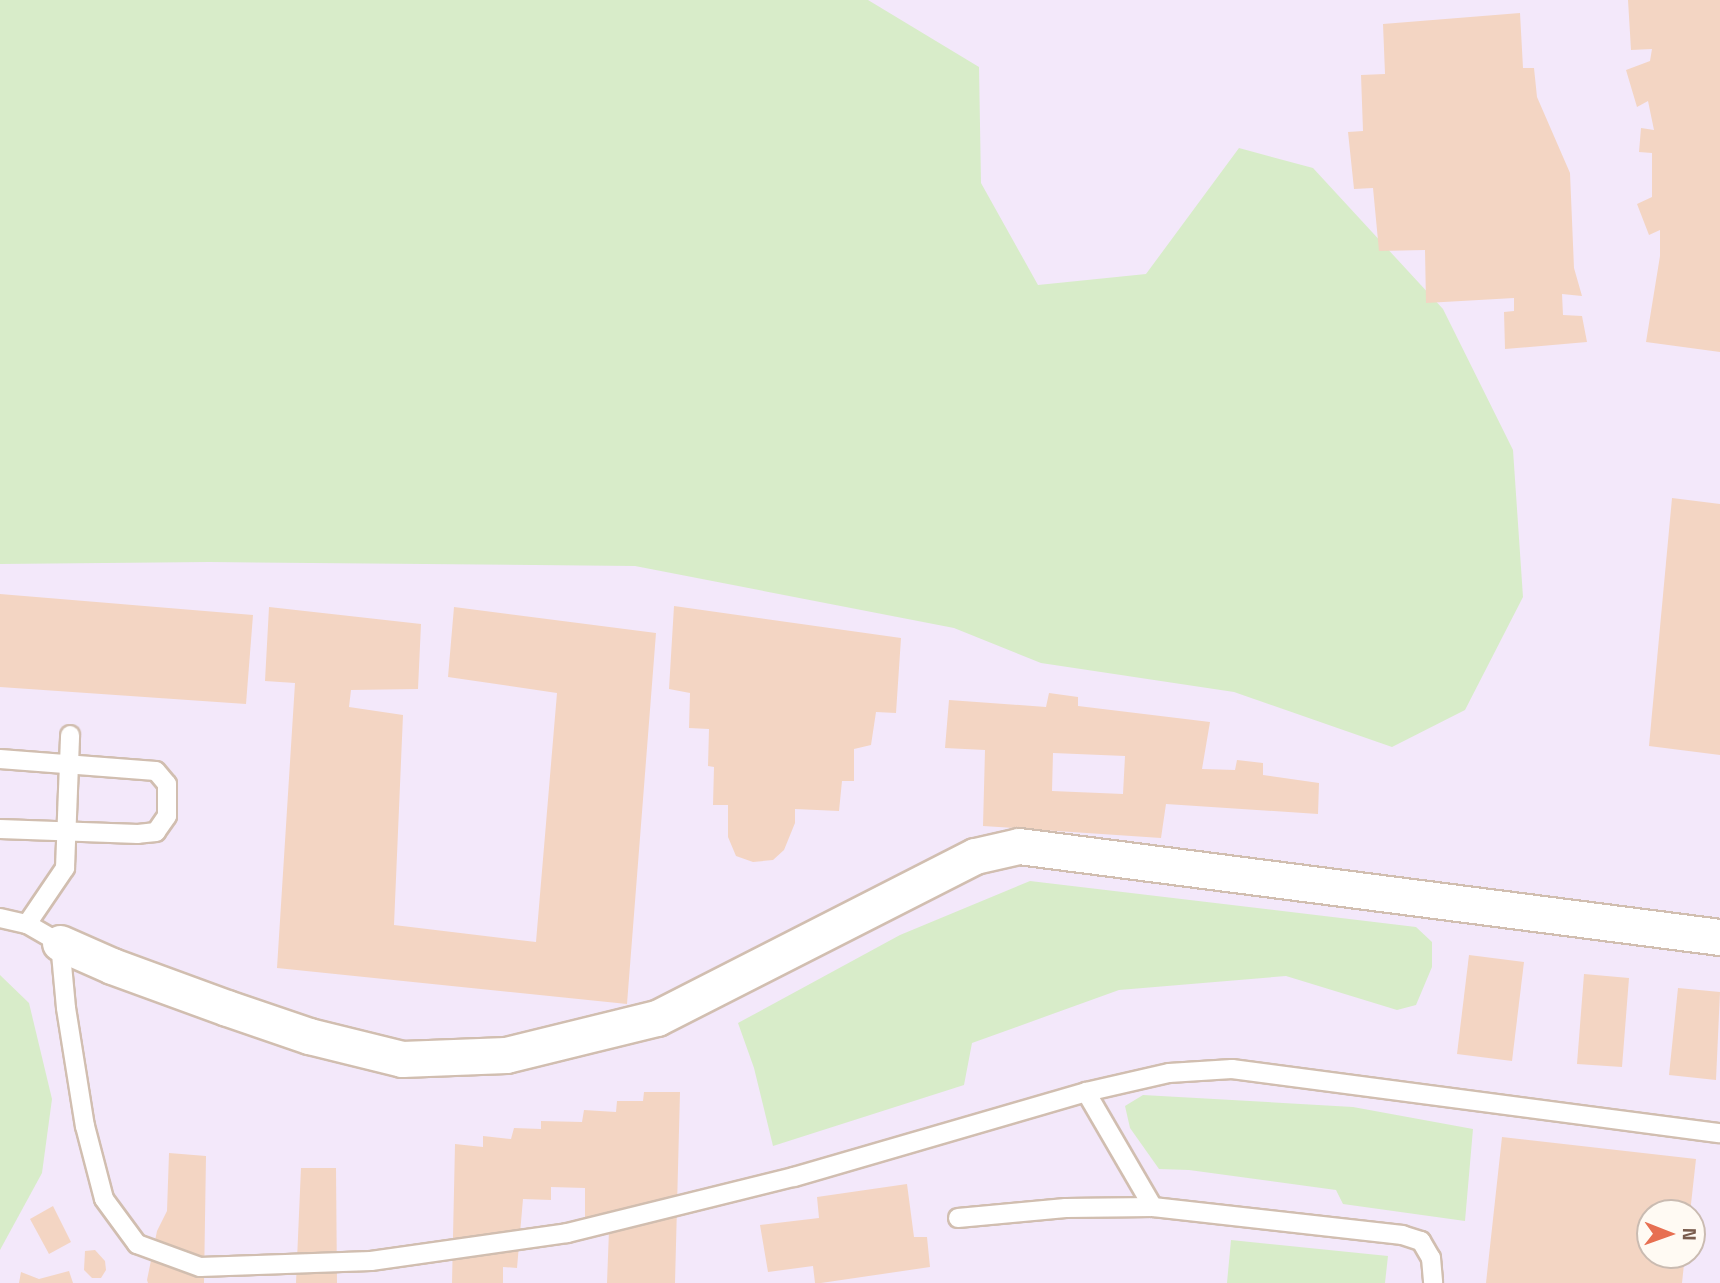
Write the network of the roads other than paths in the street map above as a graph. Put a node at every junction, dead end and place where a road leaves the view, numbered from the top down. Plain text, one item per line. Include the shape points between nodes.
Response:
1 (70, 735) dead end
2 (0, 759) edge
3 (69, 764) junction
4 (0, 829) edge
5 (67, 832) junction
6 (0, 918) edge
7 (27, 924) junction
8 (1720, 937) edge
9 (60, 943) junction
10 (1086, 1092) junction
11 (1720, 1133) edge
12 (1153, 1207) junction
13 (958, 1217) dead end
14 (1433, 1283) edge

1 - 3 lane
2 - 3 lane
3 - 5 lane
3 - 5 lane via 156,771 167,784 167,816 156,832
4 - 5 lane
5 - 7 lane via 65,868
6 - 7 lane
7 - 9 lane
8 - 9 street via 1019,846 975,856 657,1018 506,1055 402,1059 251,1016
9 - 10 lane via 83,1113 104,1199 137,1244 200,1267 371,1261 567,1233 794,1177
10 - 11 lane via 1169,1073 1233,1069
10 - 12 lane
12 - 13 lane
12 - 14 lane via 1422,1241 1431,1258

